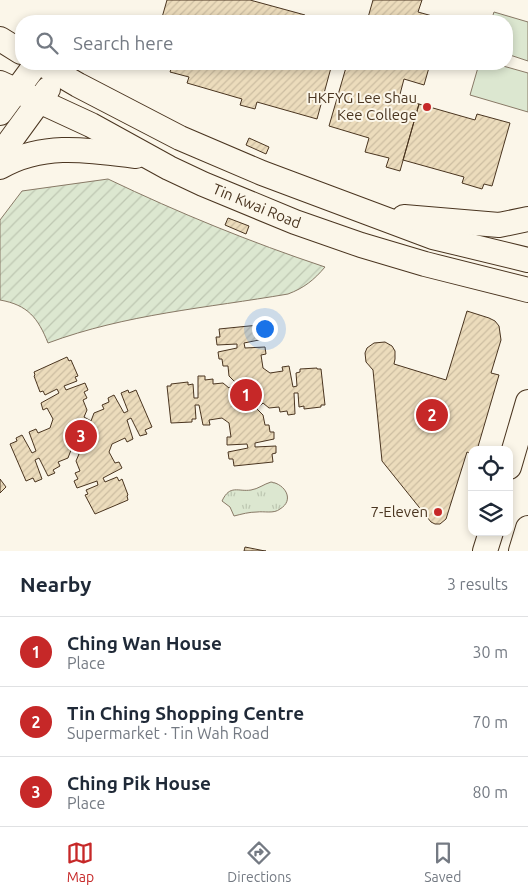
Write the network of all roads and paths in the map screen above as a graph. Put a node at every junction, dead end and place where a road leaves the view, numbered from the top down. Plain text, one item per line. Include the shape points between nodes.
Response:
1 (0, 39) edge
2 (15, 48) edge
3 (29, 70) edge
4 (50, 70) edge
5 (52, 70) edge
6 (8, 87) edge
7 (39, 102) junction
8 (0, 113) edge
9 (0, 155) edge
10 (147, 158) junction
11 (0, 167) edge
12 (375, 214) junction
13 (528, 219) edge
14 (528, 260) edge
15 (528, 290) edge
16 (528, 402) edge
17 (513, 453) edge
18 (528, 528) edge
19 (489, 536) edge
20 (485, 551) edge
21 (521, 551) edge

1 - 2 street
3 - 6 street
4 - 7 street
5 - 12 street via 180,138 262,173
6 - 7 street, Tin Kwai Road
6 - 8 street
7 - 9 street
7 - 10 street, Tin Kwai Road via 91,125
10 - 11 street via 55,149
10 - 15 street, Tin Kwai Road via 295,222 361,245
12 - 13 street via 484,225
12 - 14 street via 433,237
16 - 17 street
18 - 21 street
19 - 20 street

